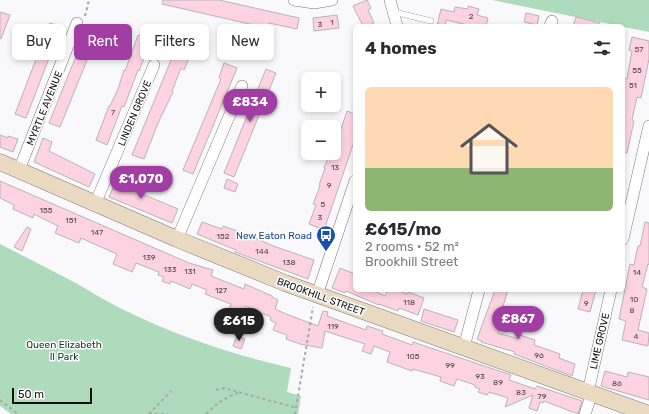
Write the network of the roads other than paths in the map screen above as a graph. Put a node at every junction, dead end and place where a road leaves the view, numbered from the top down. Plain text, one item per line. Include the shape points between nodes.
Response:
1 (294, 0) edge
2 (332, 0) edge
3 (390, 0) edge
4 (394, 12) junction
5 (431, 21) dead end
6 (77, 23) road end
7 (397, 24) edge
8 (154, 66) dead end
9 (242, 86) dead end
10 (649, 126) edge
11 (0, 162) edge
12 (19, 170) junction
13 (353, 187) edge
14 (95, 204) junction
15 (625, 230) edge
16 (177, 239) junction
17 (478, 292) edge
18 (611, 292) edge
19 (317, 295) junction
20 (464, 347) junction
21 (590, 392) junction
22 (585, 414) edge
23 (649, 414) edge

1 - 2 street via 314,3
3 - 4 street
4 - 5 lane
4 - 7 street
6 - 12 street, MYRTLE AVENUE
8 - 14 street, LINDEN GROVE
9 - 16 street
10 - 15 street
11 - 12 street, BROOKHILL STREET
12 - 14 street, BROOKHILL STREET
13 - 19 street
14 - 16 street, BROOKHILL STREET
16 - 19 street, BROOKHILL STREET
17 - 20 street
18 - 21 street, LIME GROVE
19 - 20 street, BROOKHILL STREET
20 - 21 street, BROOKHILL STREET
21 - 22 street, LIME GROVE
21 - 23 street, BROOKHILL STREET

